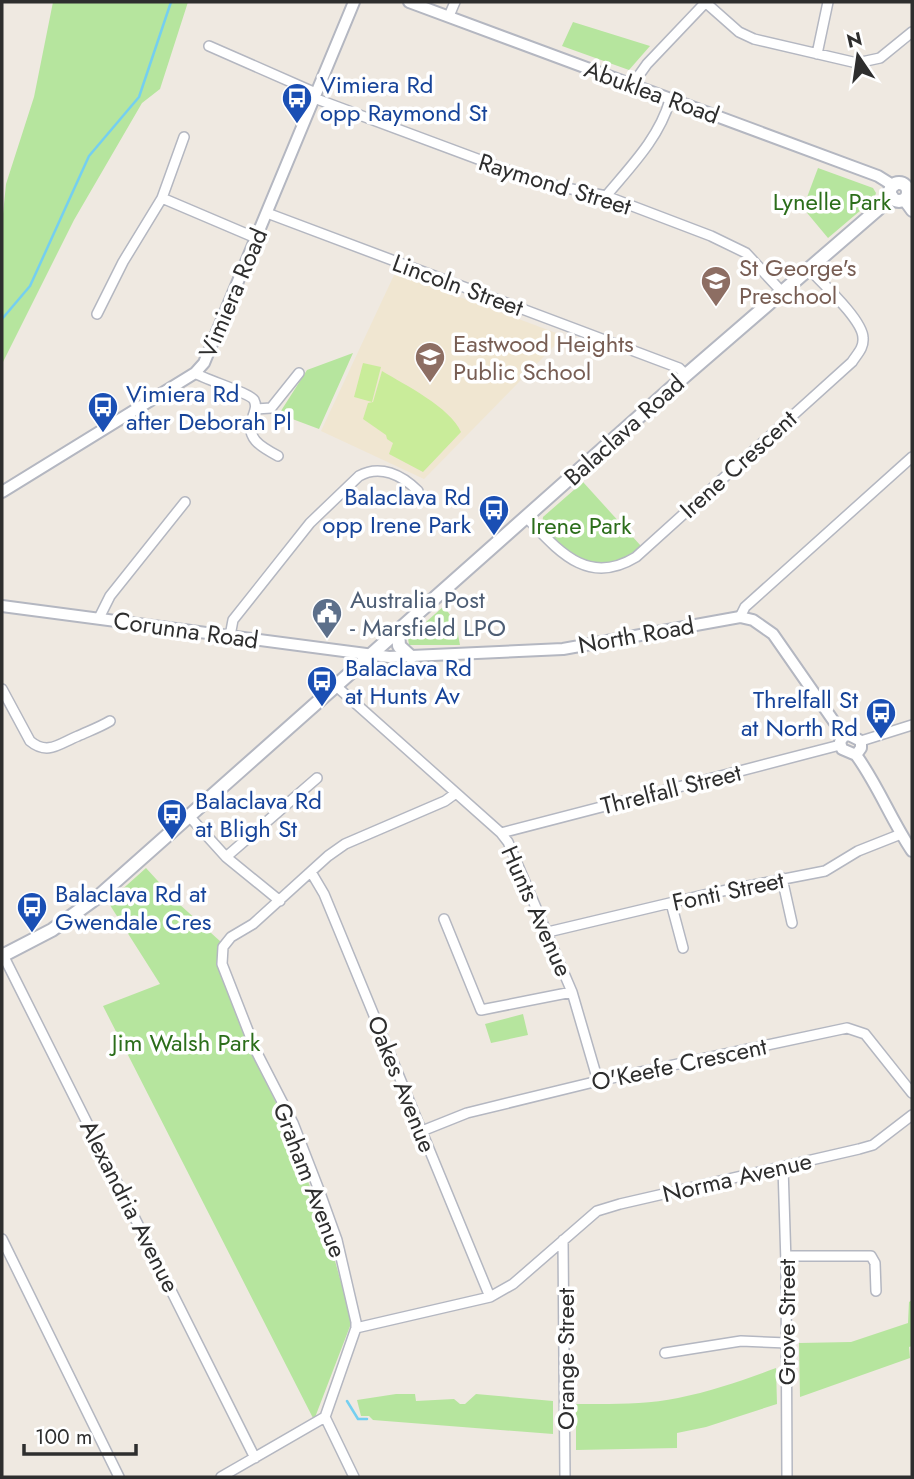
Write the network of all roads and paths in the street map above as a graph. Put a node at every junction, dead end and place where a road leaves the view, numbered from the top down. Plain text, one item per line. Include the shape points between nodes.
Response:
1 (354, 2) edge
2 (409, 2) edge
3 (454, 2) edge
4 (705, 2) edge
5 (828, 2) edge
6 (449, 16) junction
7 (912, 32) edge
8 (209, 46) dead end
9 (817, 54) junction
10 (632, 85) junction
11 (315, 96) junction
12 (670, 100) junction
13 (184, 138) dead end
14 (901, 189) edge
15 (606, 196) junction
16 (162, 198) junction
17 (912, 211) edge
18 (267, 213) junction
19 (256, 237) junction
20 (809, 269) junction
21 (782, 292) junction
22 (97, 314) dead end
23 (195, 373) junction
24 (299, 373) dead end
25 (686, 375) junction
26 (256, 409) junction
27 (278, 456) dead end
28 (912, 457) edge
29 (418, 491) dead end
30 (2, 492) edge
31 (185, 502) dead end
32 (526, 517) junction
33 (2, 606) edge
34 (740, 617) junction
35 (99, 618) junction
36 (398, 630) junction
37 (230, 636) junction
38 (371, 655) junction
39 (411, 657) junction
40 (336, 686) junction
41 (2, 689) edge
42 (110, 721) dead end
43 (912, 725) edge
44 (842, 741) junction
45 (860, 741) junction
46 (856, 755) junction
47 (317, 778) dead end
48 (456, 793) junction
49 (189, 816) junction
50 (501, 833) junction
51 (901, 834) junction
52 (912, 851) edge
53 (226, 857) junction
54 (312, 872) junction
55 (782, 878) junction
56 (280, 901) junction
57 (671, 903) junction
58 (444, 919) dead end
59 (792, 923) dead end
60 (548, 932) junction
61 (683, 948) dead end
62 (2, 955) edge
63 (572, 992) junction
64 (598, 1081) junction
65 (912, 1093) edge
66 (912, 1115) edge
67 (422, 1131) junction
68 (783, 1167) junction
69 (2, 1239) edge
70 (563, 1240) junction
71 (786, 1256) junction
72 (876, 1291) dead end
73 (490, 1297) junction
74 (356, 1328) junction
75 (787, 1343) junction
76 (665, 1353) dead end
77 (325, 1417) junction
78 (255, 1458) junction
79 (119, 1477) edge
80 (222, 1477) edge
81 (354, 1477) edge
82 (565, 1477) edge
83 (786, 1477) edge

1 - 11 street, Vimiera Road
2 - 6 street, Abuklea Road
3 - 6 street
4 - 9 street via 739,33
4 - 10 street
5 - 9 street
6 - 10 street, Abuklea Road
7 - 9 street via 889,53 869,62
8 - 11 street, Raymond Street
10 - 12 street, Abuklea Road
11 - 15 street, Raymond Street via 542,183
11 - 18 street, Vimiera Road
12 - 14 street, Abuklea Road via 878,176
12 - 15 street via 656,135
13 - 16 street
14 - 17 street, Abuklea Road
14 - 20 main road, Balaclava Road
15 - 21 street, Raymond Street via 727,243 752,258
16 - 19 street
16 - 22 street
18 - 19 street, Vimiera Road
18 - 25 street, Lincoln Street via 679,368
19 - 23 street, Vimiera Road via 212,348
20 - 21 main road, Balaclava Road
20 - 32 street, Irene Crescent via 856,321 864,335 862,348 636,557 599,568 571,561
21 - 25 main road, Balaclava Road
23 - 26 street via 250,396
23 - 30 street, Vimiera Road
24 - 26 street via 271,408
25 - 32 main road, Balaclava Road
26 - 27 street via 250,432 258,444
28 - 34 street
29 - 37 street via 381,470 359,476 310,523 233,620
31 - 35 street via 110,596
32 - 36 main road, Balaclava Road
33 - 35 street, Corunna Road
34 - 39 street, North Road via 563,649
34 - 44 street via 773,634
35 - 37 street, Corunna Road
36 - 38 main road, Balaclava Road
36 - 39 main road via 399,646
37 - 38 street, Corunna Road
38 - 39 street, North Road
38 - 40 main road, Balaclava Road
40 - 48 street, Hunts Avenue
40 - 49 main road, Balaclava Road
41 - 42 street via 37,747 58,747
43 - 45 street
44 - 45 street via 849,735
44 - 46 street via 844,751
44 - 50 street, Threlfall Street
45 - 46 street
46 - 51 street
47 - 53 street
48 - 50 street, Hunts Avenue
48 - 54 street via 345,844
49 - 53 street
49 - 62 main road, Balaclava Road via 86,906 52,930
50 - 60 street, Hunts Avenue
51 - 52 street
51 - 55 street, Fonti Street via 858,850 825,872
53 - 56 street
54 - 56 street
54 - 67 street, Oakes Avenue
55 - 57 street, Fonti Street
55 - 59 street
56 - 74 street, Graham Avenue via 231,937 223,947 222,964 328,1213
57 - 60 street, Fonti Street
57 - 61 street
58 - 63 street via 481,1010
60 - 63 street, Hunts Avenue
62 - 78 street, Alexandria Avenue
63 - 64 street, Hunts Avenue
64 - 65 street, O'Keefe Crescent via 847,1028 865,1034
64 - 67 street, O'Keefe Crescent via 467,1113
66 - 68 street, Norma Avenue via 873,1145
67 - 73 street, Oakes Avenue
68 - 70 street, Norma Avenue via 597,1211
68 - 71 street, Grove Street
69 - 79 street
70 - 73 street, Norma Avenue via 513,1284
70 - 82 street, Orange Street
71 - 72 street via 871,1256
71 - 75 street, Grove Street
73 - 74 street, Norma Avenue
74 - 77 street
75 - 76 street via 741,1341
75 - 83 street, Grove Street
77 - 78 street
77 - 81 street
78 - 80 street

